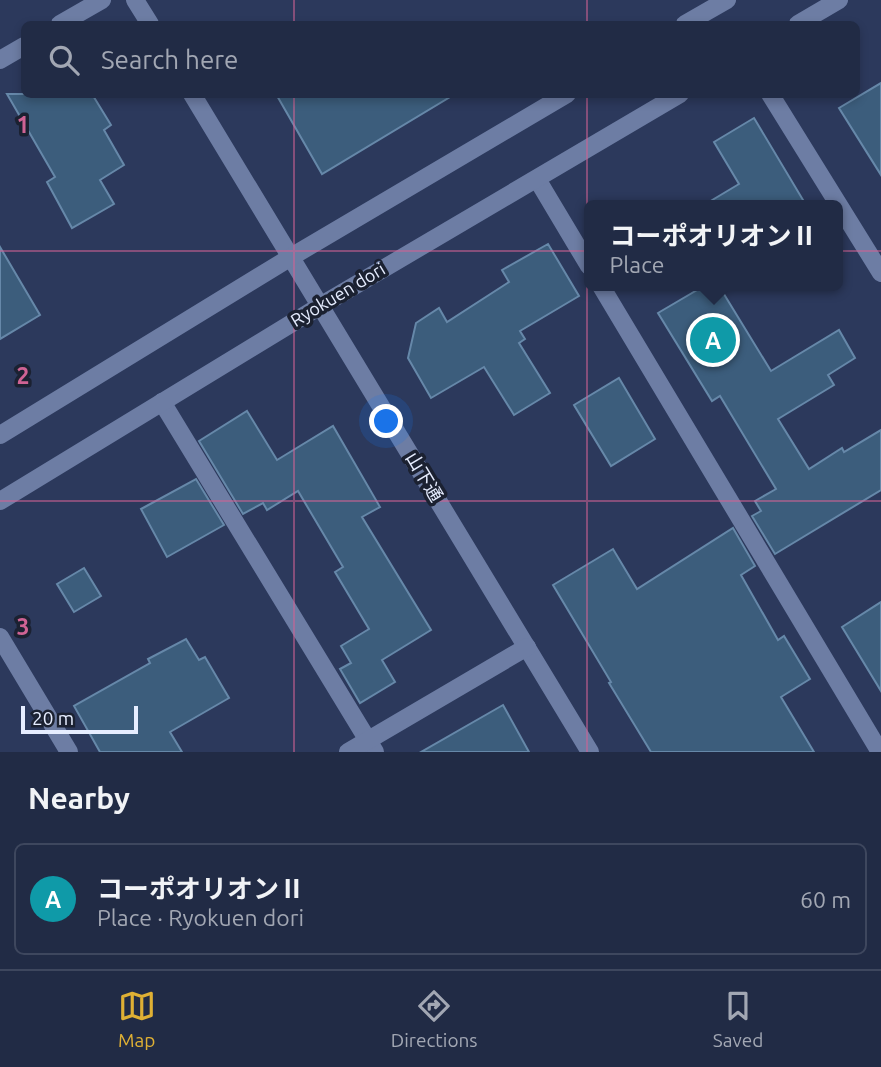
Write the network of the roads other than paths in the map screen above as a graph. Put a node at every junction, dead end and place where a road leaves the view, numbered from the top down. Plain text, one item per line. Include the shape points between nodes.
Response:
1 (102, 0) edge
2 (135, 0) edge
3 (727, 0) edge
4 (839, 0) edge
5 (65, 21) edge
6 (148, 21) edge
7 (690, 21) edge
8 (803, 21) edge
9 (21, 48) edge
10 (0, 60) edge
11 (194, 98) edge
12 (560, 98) edge
13 (673, 98) edge
14 (772, 98) edge
15 (537, 179) junction
16 (836, 200) edge
17 (843, 212) edge
18 (291, 257) junction
19 (584, 258) edge
20 (881, 273) edge
21 (604, 291) edge
22 (320, 306) junction
23 (162, 402) junction
24 (0, 435) edge
25 (0, 501) edge
26 (0, 637) edge
27 (527, 647) junction
28 (371, 746) edge
29 (69, 752) edge
30 (348, 752) edge
31 (590, 752) edge
32 (880, 752) edge

1 - 5 street
2 - 6 street
3 - 7 street
4 - 8 street
9 - 10 street
11 - 18 street, 山下通
12 - 18 street
13 - 15 street, Ryokuen dori
14 - 16 street
15 - 19 street
15 - 22 street, Ryokuen dori
17 - 20 street
18 - 22 street, 山下通
18 - 24 street
21 - 32 street
22 - 23 street, Ryokuen dori
22 - 27 street, 山下通
23 - 25 street, Ryokuen dori
23 - 28 street
26 - 29 street
27 - 28 street
27 - 31 street, 山下通
28 - 30 street

